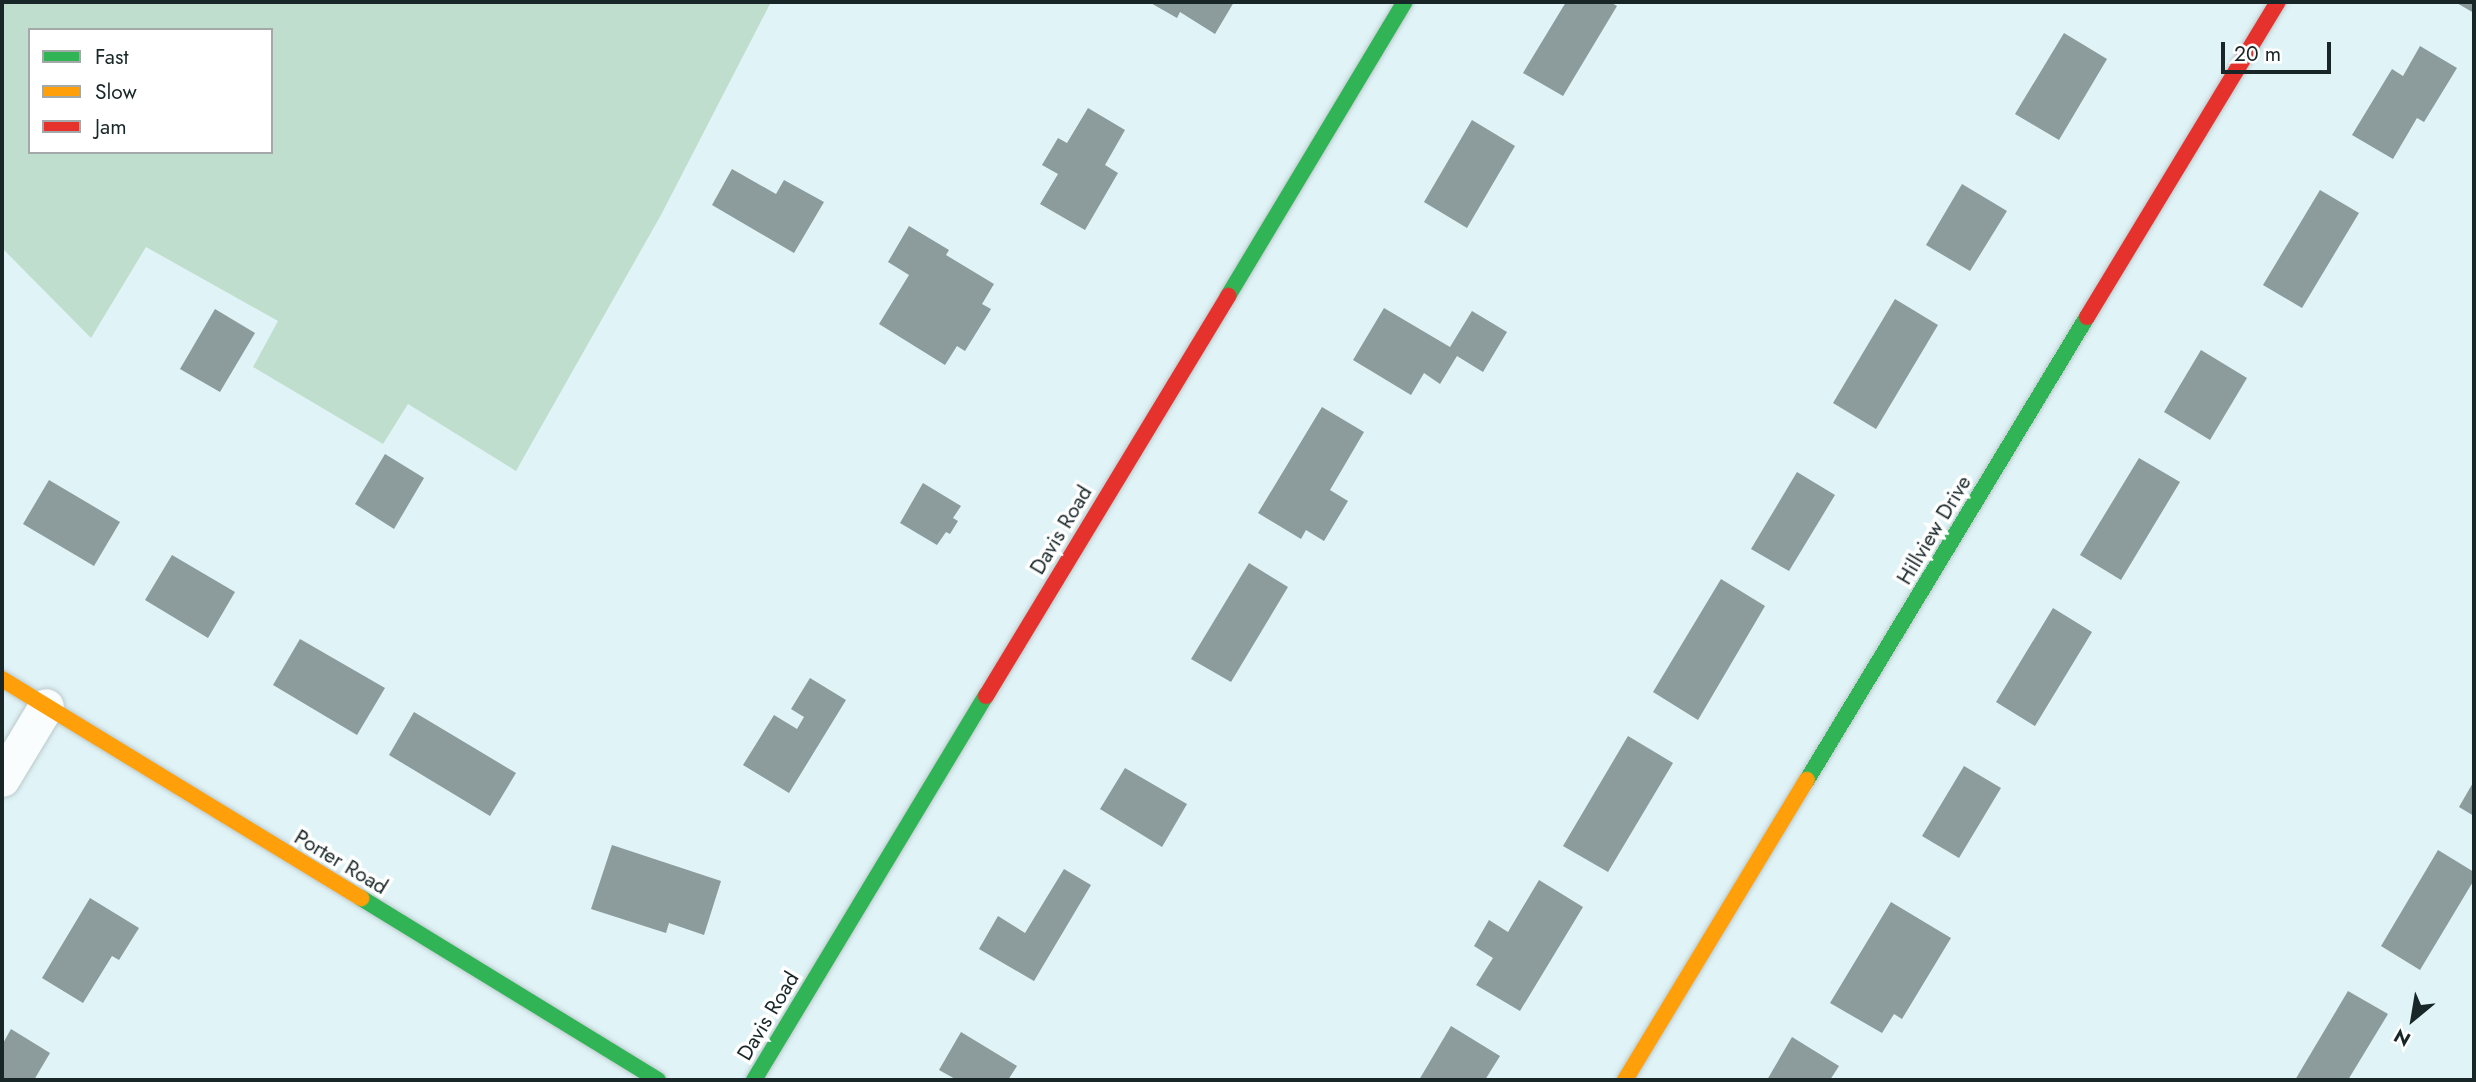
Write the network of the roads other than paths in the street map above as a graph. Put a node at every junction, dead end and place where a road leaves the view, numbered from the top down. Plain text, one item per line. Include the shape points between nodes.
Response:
1 (1405, 2) edge
2 (2278, 2) edge
3 (2, 680) edge
4 (46, 706) junction
5 (2, 779) edge
6 (658, 1080) edge
7 (754, 1080) edge
8 (1625, 1080) edge

1 - 7 street, Davis Road
2 - 8 street, Hillview Drive
3 - 4 street, Porter Road
4 - 5 street
4 - 6 street, Porter Road

